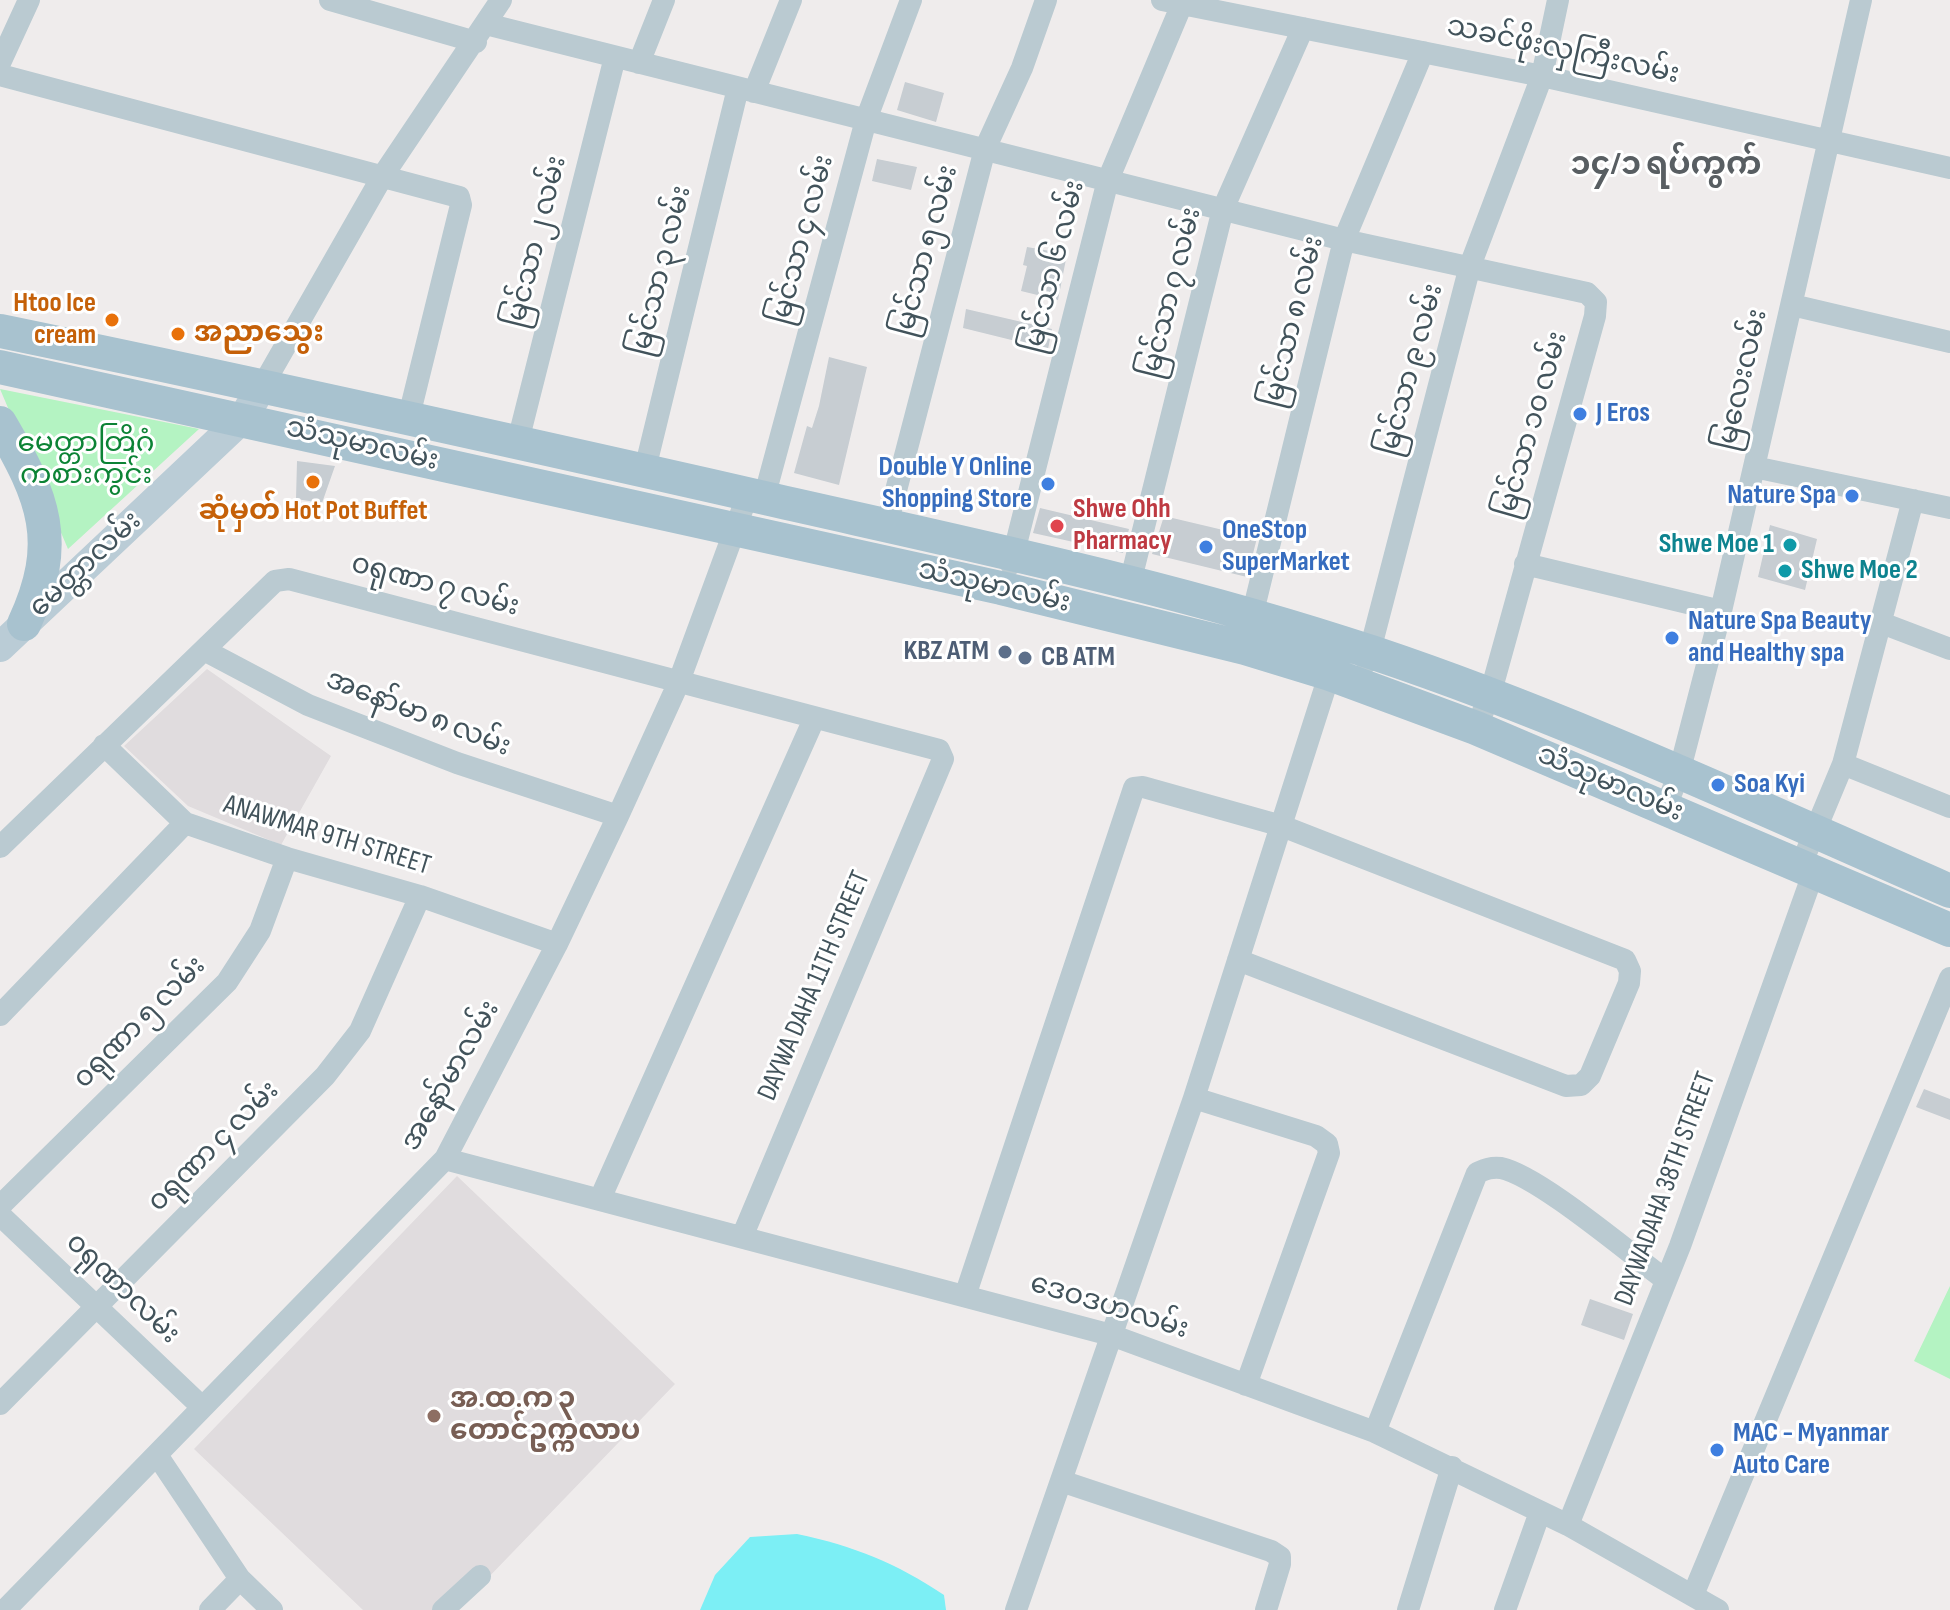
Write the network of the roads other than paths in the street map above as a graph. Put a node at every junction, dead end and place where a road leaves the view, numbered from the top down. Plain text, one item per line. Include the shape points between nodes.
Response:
1 (29, 0) edge
2 (330, 0) edge
3 (501, 0) edge
4 (664, 0) edge
5 (791, 0) edge
6 (911, 0) edge
7 (1046, 0) edge
8 (1558, 0) edge
9 (1861, 0) edge
10 (1172, 2) edge
11 (1249, 8) edge
12 (1303, 28) junction
13 (481, 33) junction
14 (1423, 52) junction
15 (615, 57) junction
16 (0, 63) edge
17 (639, 63) junction
18 (0, 75) edge
19 (1542, 76) junction
20 (746, 90) junction
21 (866, 120) junction
22 (1827, 139) junction
23 (985, 149) junction
24 (1950, 168) edge
25 (382, 177) junction
26 (1108, 180) junction
27 (1223, 209) junction
28 (1344, 240) junction
29 (1470, 266) junction
30 (1792, 305) junction
31 (0, 331) edge
32 (1950, 342) edge
33 (0, 367) edge
34 (263, 385) junction
35 (409, 416) junction
36 (243, 418) junction
37 (0, 423) edge
38 (526, 443) junction
39 (1754, 467) junction
40 (645, 469) junction
41 (522, 482) junction
42 (756, 496) junction
43 (1913, 500) junction
44 (1950, 508) edge
45 (887, 525) junction
46 (734, 530) junction
47 (1014, 554) junction
48 (1525, 564) junction
49 (1130, 583) junction
50 (1001, 588) junction
51 (1721, 611) junction
52 (1252, 616) junction
53 (1879, 622) junction
54 (12, 636) edge
55 (1950, 649) edge
56 (204, 650) junction
57 (1350, 664) junction
58 (678, 684) junction
59 (1490, 695) junction
60 (814, 719) junction
61 (1476, 728) junction
62 (104, 745) junction
63 (943, 759) joint
64 (1843, 764) junction
65 (1679, 773) junction
66 (1666, 807) junction
67 (1950, 807) edge
68 (618, 816) junction
69 (185, 823) junction
70 (1282, 826) junction
71 (1817, 832) junction
72 (0, 847) edge
73 (287, 858) junction
74 (1807, 868) junction
75 (1950, 891) edge
76 (420, 896) junction
77 (1950, 930) edge
78 (557, 944) junction
79 (1238, 960) junction
80 (1950, 978) edge
81 (0, 1015) edge
82 (1194, 1098) junction
83 (445, 1159) junction
84 (600, 1199) junction
85 (0, 1206) edge
86 (0, 1215) edge
87 (742, 1237) junction
88 (1666, 1280) junction
89 (965, 1296) junction
90 (97, 1307) junction
91 (1111, 1335) junction
92 (1246, 1385) junction
93 (0, 1404) edge
94 (202, 1407) junction
95 (1375, 1432) junction
96 (157, 1455) junction
97 (1452, 1467) junction
98 (1061, 1481) junction
99 (1540, 1512) junction
100 (1568, 1525) junction
101 (480, 1576) dead end
102 (240, 1579) junction
103 (1693, 1595) junction
104 (5, 1610) edge
105 (210, 1610) edge
106 (272, 1610) edge
107 (443, 1610) edge
108 (1016, 1610) edge
109 (1266, 1610) edge
110 (1408, 1610) edge
111 (1505, 1610) edge
112 (1718, 1610) edge

1 - 16 street
2 - 13 street
3 - 13 street
4 - 17 street
5 - 20 street, မြင်သာ ၃ လမ်း
6 - 21 street, မြင်သာ ၄ လမ်း
7 - 23 street, မြင်သာ ၅ လမ်း
8 - 19 street, မြင်သာ ၉ လမ်း
9 - 22 street, မြလေးလမ်း
10 - 11 street, သခင်ဖိုးလှကြီးလမ်း
10 - 26 street, မြင်သာ ၆ လမ်း
11 - 12 street, သခင်ဖိုးလှကြီးလမ်း
12 - 14 street, သခင်ဖိုးလှကြီးလမ်း
12 - 27 street, မြင်သာ ၇ လမ်း
13 - 15 street
13 - 25 street
14 - 19 street, သခင်ဖိုးလှကြီးလမ်း
14 - 28 street, မြင်သာ ၈ လမ်း
15 - 17 street
15 - 38 street, မြင်သာ ၂ လမ်း
17 - 20 street
18 - 25 street
19 - 22 street, သခင်ဖိုးလှကြီးလမ်း
19 - 29 street, မြင်သာ ၉ လမ်း
20 - 21 street
20 - 40 street, မြင်သာ ၃ လမ်း
21 - 23 street
21 - 42 street, မြင်သာ ၄ လမ်း
22 - 24 street, သခင်ဖိုးလှကြီးလမ်း
22 - 30 street, မြလေးလမ်း
23 - 26 street
23 - 45 street, မြင်သာ ၅ လမ်း
25 - 34 street
25 - 35 street via 462,202
26 - 27 street
26 - 47 street, မြင်သာ ၆ လမ်း
27 - 28 street
27 - 49 street, မြင်သာ ၇ လမ်း
28 - 29 street
28 - 52 street, မြင်သာ ၈ လမ်း
29 - 48 street, မြင်သာ ၁၀ လမ်း via 1587,293 1596,302
29 - 57 street, မြင်သာ ၉ လမ်း
30 - 32 street
30 - 39 street, မြလေးလမ်း
31 - 34 main road, သံသုမာလမ်း
33 - 36 main road, သံသုမာလမ်း
34 - 35 main road, သံသုမာလမ်း
34 - 36 main road, မေတ္တာလမ်း
35 - 38 main road, သံသုမာလမ်း
36 - 41 main road, သံသုမာလမ်း
36 - 54 main road, မေတ္တာလမ်း
37 - 54 main road via 38,496 47,545 40,590
38 - 40 main road, သံသုမာလမ်း
38 - 41 main road
39 - 43 street
39 - 51 street, မြလေးလမ်း
40 - 42 main road, သံသုမာလမ်း
41 - 46 main road, သံသုမာလမ်း
42 - 45 main road, သံသုမာလမ်း
42 - 46 street, အနော်မာလမ်း
43 - 44 street
43 - 53 street, DAYWADAHA 38TH STREET
45 - 47 main road, သံသုမာလမ်း
46 - 50 main road, သံသုမာလမ်း
46 - 58 street, အနော်မာလမ်း
47 - 49 main road, သံသုမာလမ်း
47 - 50 street, မြင်သာ ၆ လမ်း
48 - 51 street
48 - 59 street, မြင်သာ ၁၀ လမ်း
49 - 52 main road, သံသုမာလမ်း
50 - 57 main road, သံသုမာလမ်း via 1231,644
51 - 65 street, မြလေးလမ်း
52 - 57 main road, သံသုမာလမ်း
53 - 55 street
53 - 64 street, DAYWADAHA 38TH STREET
56 - 58 street, ၀ရုဏာ ၇ လမ်း via 275,581 294,579
56 - 62 street, ၀ရုဏာ ၇ လမ်း
56 - 68 street, အနော်မာ ၈ လမ်း via 308,705 457,763
57 - 59 main road, သံသုမာလမ်း
57 - 61 main road, သံသုမာလမ်း
57 - 70 street, မြင်သာ ၉ လမ်း
58 - 60 street, ၀ရုဏာ ၇ လမ်း
58 - 68 street, အနော်မာလမ်း
59 - 61 street, မြင်သာ ၁၀ လမ်း
59 - 65 main road, သံသုမာလမ်း
60 - 63 street, ၀ရုဏာ ၇ လမ်း via 939,750
60 - 84 street
61 - 66 main road, သံသုမာလမ်း
62 - 69 street, ANAWMAR 9TH STREET
62 - 72 street, ၀ရုဏာ ၇ လမ်း
63 - 87 street, DAYWA DAHA 11TH STREET
64 - 67 street
64 - 71 street, DAYWADAHA 38TH STREET
65 - 66 street, မြလေးလမ်း
65 - 71 main road, သံသုမာလမ်း
66 - 74 main road, သံသုမာလမ်း
68 - 78 street, အနော်မာလမ်း
69 - 73 street, ANAWMAR 9TH STREET
69 - 81 street
70 - 79 street, မြင်သာ ၉ လမ်း
70 - 79 street via 1625,960 1629,983 1590,1076 1581,1085 1566,1086
70 - 89 street via 1134,788
71 - 74 street, DAYWADAHA 38TH STREET
71 - 75 main road, သံသုမာလမ်း
73 - 76 street, ANAWMAR 9TH STREET
73 - 85 street, ၀ရုဏာ ၅ လမ်း via 260,931 227,982
74 - 77 main road, သံသုမာလမ်း
74 - 88 street, DAYWADAHA 38TH STREET
76 - 78 street, ANAWMAR 9TH STREET
76 - 90 street, ၀ရုဏာ ၄ လမ်း via 360,1031 325,1076
78 - 83 street, အနော်မာလမ်း
79 - 82 street, မြင်သာ ၉ လမ်း
80 - 103 street
82 - 91 street, မြင်သာ ၉ လမ်း
82 - 92 street via 1316,1136 1329,1153
83 - 84 street, ဒေဝဒဟလမ်း
83 - 94 street, အနော်မာလမ်း
84 - 87 street, ဒေဝဒဟလမ်း
86 - 90 street, ၀ရုဏာလမ်း
87 - 89 street, ဒေဝဒဟလမ်း
88 - 95 street via 1545,1190 1498,1168 1477,1173
88 - 100 street, DAYWADAHA 38TH STREET
89 - 91 street, ဒေဝဒဟလမ်း
90 - 93 street, ၀ရုဏာ ၄ လမ်း
90 - 94 street, ၀ရုဏာလမ်း
91 - 92 street, ဒေဝဒဟလမ်း
91 - 98 street, မြင်သာ ၉ လမ်း
92 - 95 street, ဒေဝဒဟလမ်း
94 - 96 street, အနော်မာလမ်း
95 - 97 street, ဒေဝဒဟလမ်း
96 - 102 street
96 - 104 street, အနော်မာလမ်း
97 - 99 street, ဒေဝဒဟလမ်း
97 - 110 street
98 - 108 street, မြင်သာ ၉ လမ်း
98 - 109 street via 1271,1551 1280,1564
99 - 100 street, ဒေဝဒဟလမ်း
99 - 111 street
100 - 103 street, ဒေဝဒဟလမ်း
101 - 107 street
102 - 105 street
102 - 106 street
103 - 112 street, ဒေဝဒဟလမ်း

